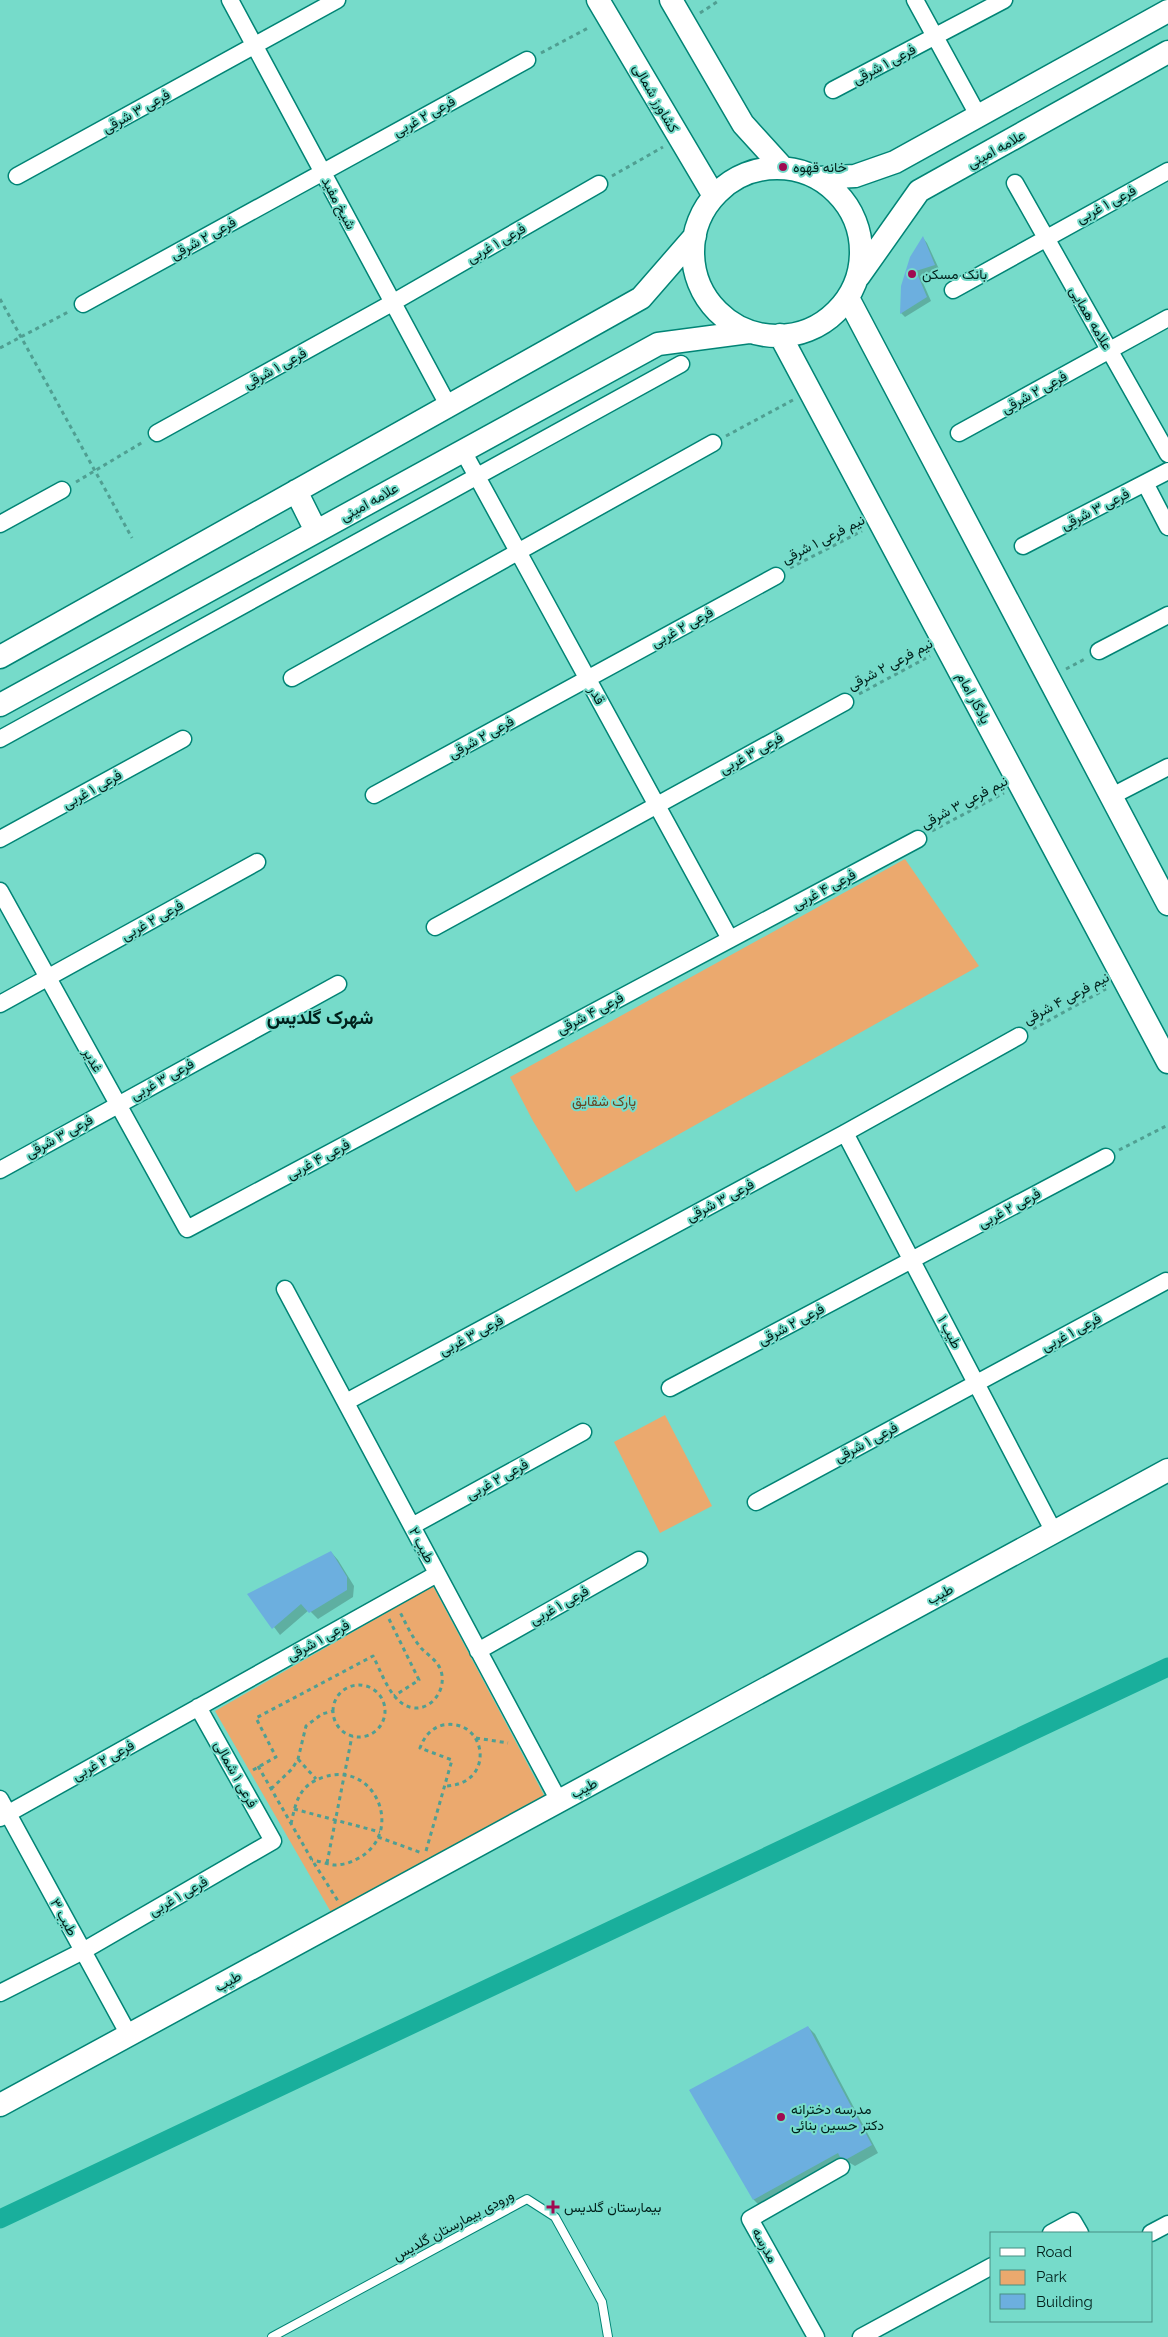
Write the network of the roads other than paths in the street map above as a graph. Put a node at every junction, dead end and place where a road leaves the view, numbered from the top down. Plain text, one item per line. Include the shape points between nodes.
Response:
1 (230, 0) edge
2 (338, 0) edge
3 (671, 0) edge
4 (915, 0) edge
5 (1004, 0) edge
6 (1165, 0) edge
7 (1168, 5) edge
8 (604, 8) edge
9 (1168, 11) edge
10 (935, 37) junction
11 (254, 45) junction
12 (1168, 52) edge
13 (527, 60) road end
14 (833, 90) dead end
15 (979, 117) junction
16 (782, 167) junction
17 (1168, 171) edge
18 (322, 172) junction
19 (17, 176) dead end
20 (818, 178) junction
21 (1015, 183) dead end
22 (599, 184) road end
23 (714, 196) junction
24 (695, 236) junction
25 (1045, 238) junction
26 (852, 289) junction
27 (953, 290) dead end
28 (392, 302) junction
29 (83, 304) road end
30 (1168, 318) edge
31 (749, 332) junction
32 (780, 335) junction
33 (1109, 350) junction
34 (681, 364) dead end
35 (448, 406) junction
36 (158, 433) road end
37 (959, 433) dead end
38 (712, 444) road end
39 (463, 451) junction
40 (1168, 454) edge
41 (1168, 471) edge
42 (477, 476) junction
43 (1145, 483) junction
44 (62, 490) road end
45 (296, 491) junction
46 (0, 524) edge
47 (1168, 527) edge
48 (316, 531) junction
49 (1023, 546) dead end
50 (518, 552) junction
51 (776, 576) road end
52 (1168, 615) edge
53 (1099, 651) road end
54 (0, 657) edge
55 (292, 678) dead end
56 (588, 679) junction
57 (845, 702) road end
58 (0, 705) edge
59 (0, 739) edge
60 (184, 739) dead end
61 (1168, 767) edge
62 (374, 795) dead end
63 (1112, 796) junction
64 (657, 805) junction
65 (0, 839) edge
66 (918, 839) road end
67 (257, 862) dead end
68 (0, 891) edge
69 (1168, 904) edge
70 (435, 927) dead end
71 (730, 939) junction
72 (48, 977) junction
73 (338, 984) dead end
74 (0, 1004) edge
75 (1019, 1036) road end
76 (1168, 1062) edge
77 (450, 1088) joint
78 (117, 1104) junction
79 (845, 1133) junction
80 (1106, 1157) road end
81 (0, 1170) edge
82 (187, 1229) joint
83 (912, 1260) junction
84 (596, 1268) joint
85 (1166, 1280) dead end
86 (285, 1289) dead end
87 (976, 1383) junction
88 (670, 1388) dead end
89 (346, 1402) junction
90 (583, 1432) dead end
91 (1168, 1470) edge
92 (756, 1502) dead end
93 (412, 1526) junction
94 (1054, 1532) junction
95 (639, 1560) dead end
96 (437, 1574) junction
97 (478, 1651) junction
98 (198, 1707) junction
99 (559, 1801) junction
100 (3, 1810) edge
101 (273, 1841) joint
102 (83, 1951) junction
103 (0, 1993) edge
104 (129, 2035) junction
105 (0, 2105) edge
106 (841, 2167) dead end
107 (1168, 2224) edge
108 (1053, 2232) edge
109 (1079, 2232) edge
110 (1153, 2232) edge
111 (990, 2267) edge
112 (272, 2337) edge
113 (608, 2337) edge
114 (816, 2337) edge
115 (861, 2337) edge

1 - 11 street, شیخ مفید
2 - 11 street
3 - 16 main road via 743,124
4 - 10 street
5 - 10 street
6 - 7 main road
8 - 23 main road, کشاورز شمالی
9 - 15 main road
10 - 14 street, فرعی ۱ شرقی
10 - 15 street
11 - 18 street, شیخ مفید
11 - 19 street, فرعی ۳ شرقی
12 - 26 main road, علامه امینی via 919,191
13 - 18 street, فرعی ۲ غربی
15 - 20 main road via 895,162 855,176
16 - 20 main road
16 - 23 main road via 756,170 733,180
17 - 25 street, فرعی ۱ غربی
18 - 28 street, شیخ مفید
18 - 29 street, فرعی ۲ شرقی
20 - 26 main road via 840,195 855,218 862,245 859,273
21 - 25 street, علامه همایی
22 - 28 street, فرعی ۱ غربی
23 - 24 main road via 699,220
24 - 31 main road via 696,274 707,299 725,319
24 - 35 main road via 641,298
25 - 27 street
25 - 33 street, علامه همایی
26 - 32 main road via 829,319 804,332
26 - 63 main road via 1048,679
28 - 35 street, شیخ مفید
28 - 36 street, فرعی ۱ شرقی
30 - 33 street
31 - 32 main road
31 - 39 main road, علامه امینی via 658,344
32 - 76 main road, یادگار امام
33 - 37 street, فرعی ۲ شرقی
33 - 40 street, علامه همایی
34 - 42 street
35 - 45 main road
38 - 50 street
39 - 42 street, قدر
39 - 48 main road, علامه امینی
41 - 43 street, فرعی ۳ شرقی
42 - 50 street, قدر
42 - 59 street
43 - 47 street
43 - 49 street, فرعی ۳ شرقی
44 - 46 street
45 - 48 main road
45 - 54 main road
48 - 58 main road, علامه امینی
50 - 55 street
50 - 56 street, قدر
51 - 56 street, فرعی ۲ غربی
52 - 53 street
56 - 62 street, فرعی ۲ شرقی
56 - 64 street, قدر
57 - 64 street, فرعی ۳ غربی
60 - 65 street, فرعی ۱ غربی
61 - 63 street
63 - 69 main road
64 - 70 street
64 - 71 street, قدر
66 - 71 street, فرعی ۴ غربی
67 - 72 street, فرعی ۲ غربی
68 - 72 street, غدیر
71 - 77 street, فرعی ۴ شرقی
72 - 74 street
72 - 78 street, غدیر
73 - 78 street, فرعی ۳ غربی
75 - 79 street
77 - 82 street, فرعی ۴ غربی
78 - 81 street, فرعی ۳ شرقی
78 - 82 street, غدیر
79 - 83 street, طیب ۱
79 - 84 street, فرعی ۳ شرقی
80 - 83 street, فرعی ۲ غربی
83 - 87 street, طیب ۱
83 - 88 street, فرعی ۲ شرقی
84 - 89 street, فرعی ۳ غربی
85 - 87 street, فرعی ۱ غربی
86 - 89 street, طیب ۲
87 - 92 street, فرعی ۱ شرقی
87 - 94 street, طیب ۱
89 - 93 street, طیب ۲
90 - 93 street, فرعی ۲ غربی
91 - 94 main road, طیب
93 - 96 street, طیب ۲
94 - 99 main road, طیب
95 - 97 street, فرعی ۱ غربی
96 - 97 street, طیب ۲
96 - 98 street, فرعی ۱ شرقی
97 - 99 street, طیب ۲
98 - 100 street, فرعی ۲ غربی
98 - 101 street, فرعی ۱ شمالی
99 - 104 main road, طیب
100 - 102 street, طیب ۳
101 - 102 street, فرعی ۱ غربی
102 - 103 street
102 - 104 street, طیب ۳
104 - 105 main road, طیب
106 - 114 street, مدرسه via 750,2219
107 - 110 street
108 - 109 street via 1073,2221
111 - 115 street
112 - 113 lane, ورودی بیمارستان گلدیس via 527,2199 556,2217 602,2302

